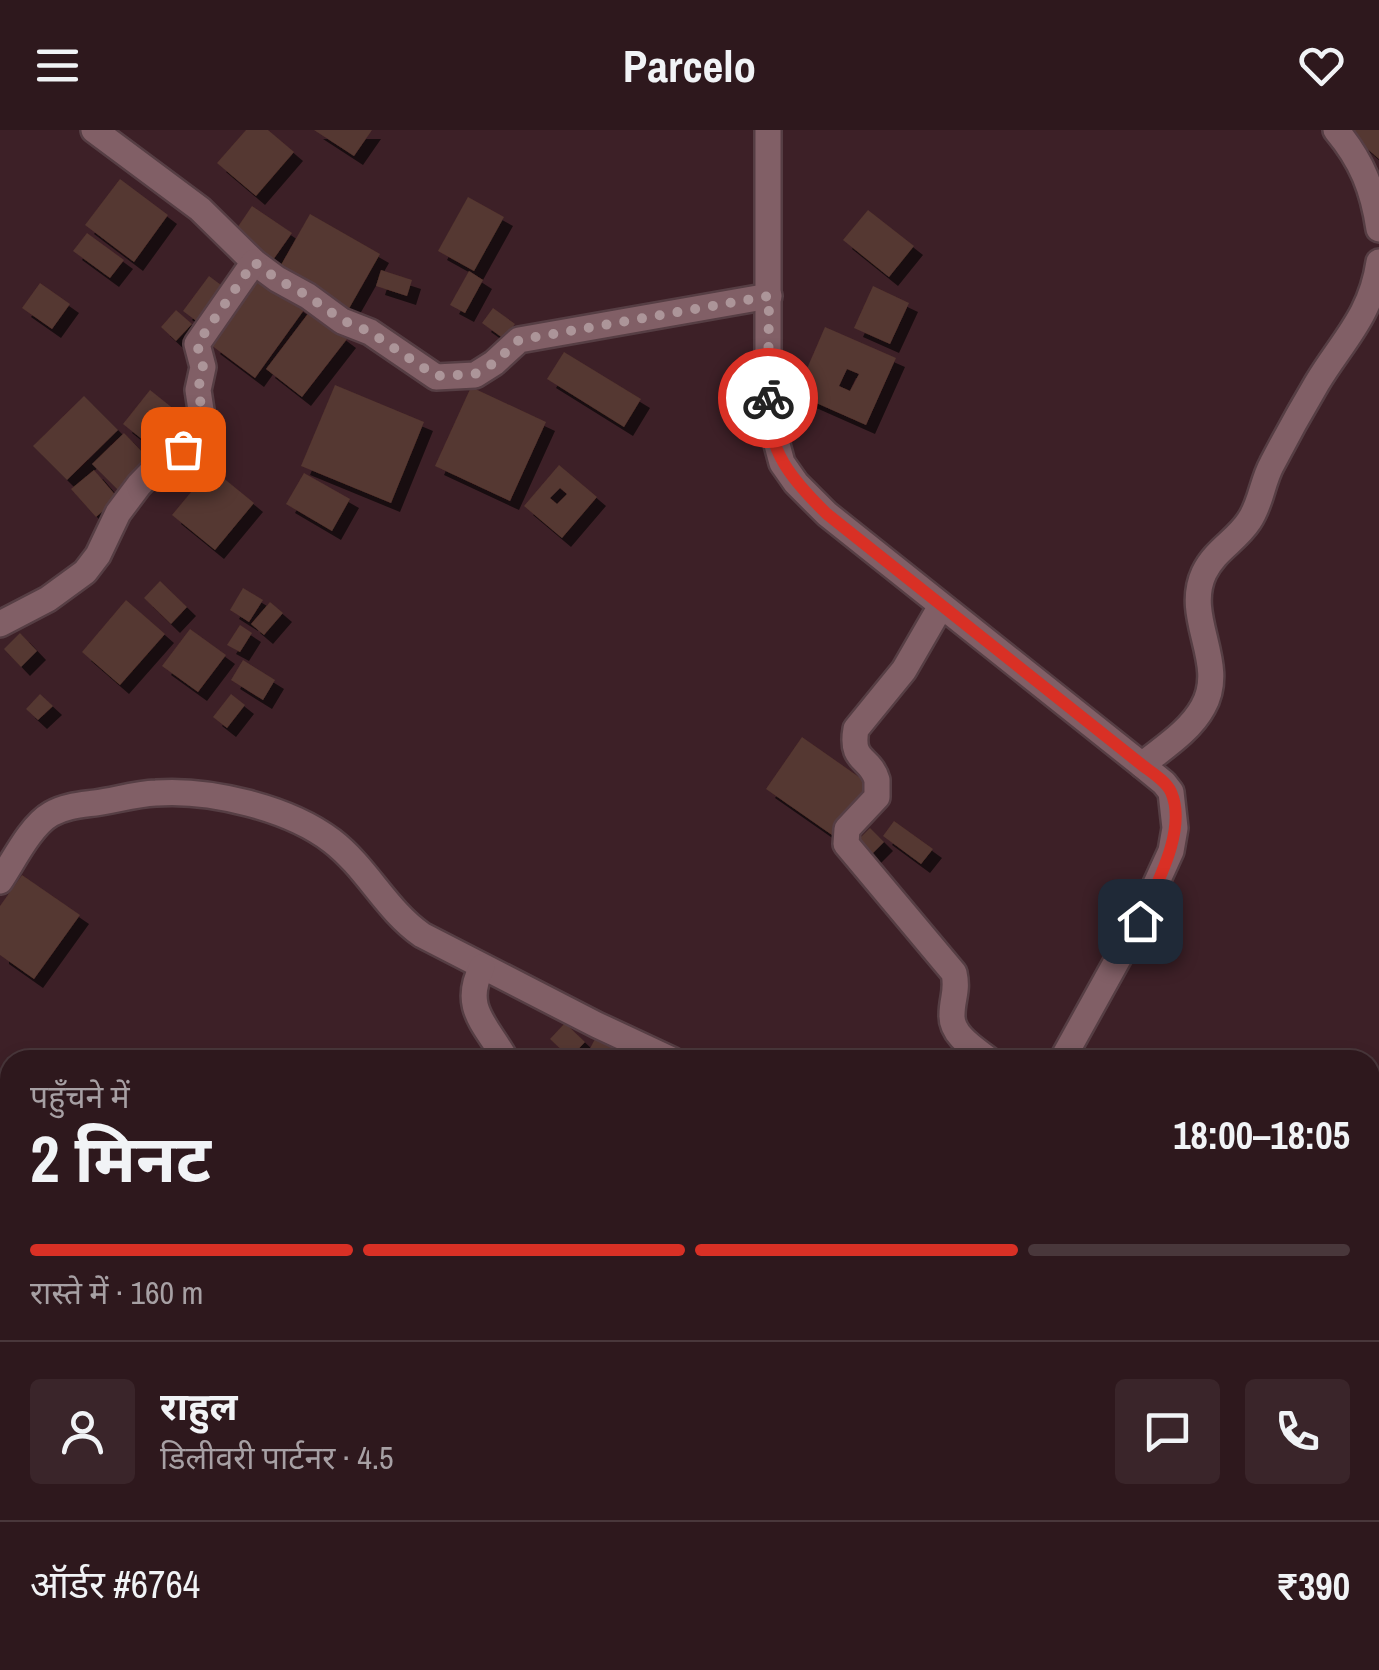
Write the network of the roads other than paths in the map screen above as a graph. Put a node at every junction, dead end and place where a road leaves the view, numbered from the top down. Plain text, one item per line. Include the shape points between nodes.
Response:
1 (94, 130) edge
2 (138, 130) edge
3 (768, 130) edge
4 (1336, 130) edge
5 (124, 152) junction
6 (1379, 229) edge
7 (254, 262) junction
8 (1379, 262) edge
9 (769, 296) junction
10 (941, 606) junction
11 (0, 624) edge
12 (1142, 765) junction
13 (0, 882) edge
14 (482, 967) junction
15 (500, 1050) edge
16 (652, 1050) edge
17 (976, 1050) edge
18 (1068, 1050) edge

1 - 5 street
2 - 5 street
3 - 9 street
4 - 6 street via 1364,170
5 - 7 street via 200,209
7 - 9 street via 436,376 475,374 519,340
7 - 11 street via 197,344 203,367 195,438 139,485 85,572
8 - 12 street via 1360,319 1268,471 1249,522 1204,574 1197,596 1211,687 1204,707
9 - 10 street via 768,411 782,463 827,514
10 - 12 street
10 - 17 street via 904,670 856,729 856,753 877,781 876,797 847,829 846,844 954,973 954,1028
12 - 18 street via 1171,792 1170,851 1140,921
13 - 14 street via 46,816 62,809 160,792 224,799 314,828 361,867 408,925
14 - 15 street via 472,996
14 - 16 street

